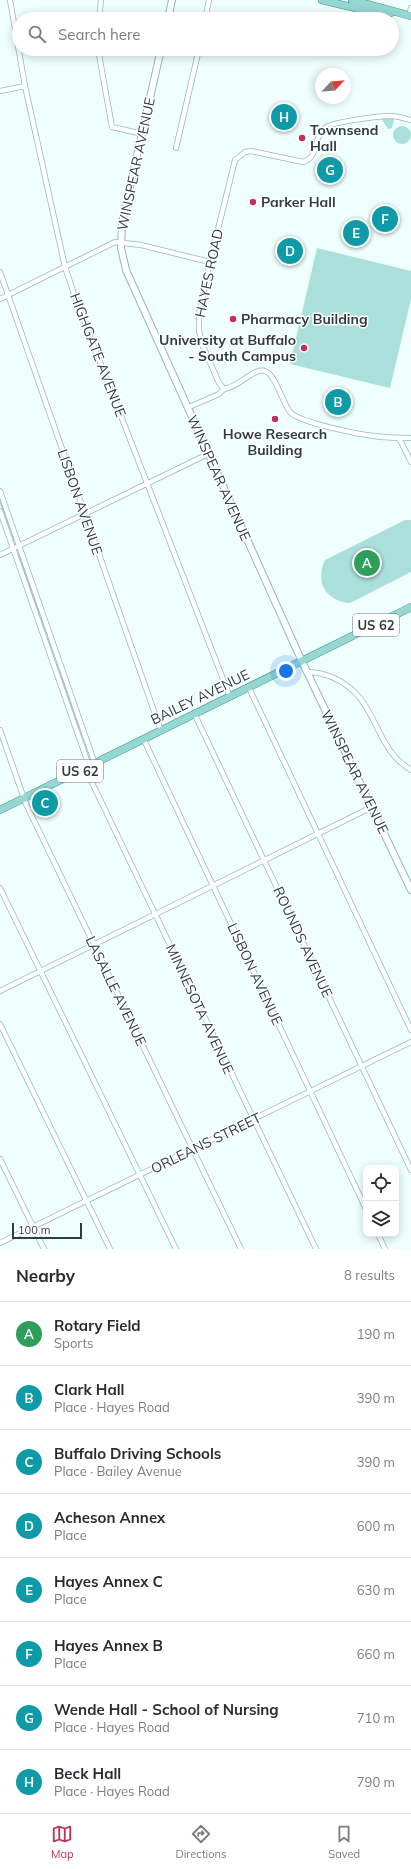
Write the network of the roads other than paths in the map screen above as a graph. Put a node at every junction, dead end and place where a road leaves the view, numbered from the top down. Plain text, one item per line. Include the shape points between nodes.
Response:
1 (10, 0) edge
2 (101, 0) edge
3 (172, 0) edge
4 (209, 0) edge
5 (322, 0) edge
6 (352, 0) edge
7 (338, 2) edge
8 (411, 8) edge
9 (12, 12) edge
10 (100, 12) edge
11 (169, 12) edge
12 (206, 12) edge
13 (374, 12) edge
14 (393, 12) edge
15 (399, 13) edge
16 (410, 16) edge
17 (20, 56) edge
18 (99, 56) edge
19 (160, 56) edge
20 (197, 56) edge
21 (25, 86) junction
22 (0, 91) edge
23 (411, 120) edge
24 (143, 134) junction
25 (176, 148) dead end
26 (120, 242) junction
27 (210, 262) junction
28 (65, 267) junction
29 (0, 272) edge
30 (8, 295) junction
31 (0, 299) edge
32 (224, 389) junction
33 (187, 408) junction
34 (399, 438) junction
35 (411, 438) edge
36 (208, 454) junction
37 (411, 462) edge
38 (148, 483) junction
39 (0, 491) edge
40 (0, 511) edge
41 (84, 514) junction
42 (19, 546) junction
43 (13, 549) junction
44 (0, 555) edge
45 (411, 607) edge
46 (58, 655) junction
47 (50, 657) junction
48 (302, 662) junction
49 (307, 672) junction
50 (249, 688) junction
51 (230, 697) junction
52 (195, 715) junction
53 (0, 730) edge
54 (161, 731) junction
55 (144, 740) junction
56 (90, 766) junction
57 (411, 770) edge
58 (24, 798) junction
59 (372, 807) junction
60 (0, 810) edge
61 (318, 834) junction
62 (264, 860) junction
63 (213, 886) junction
64 (0, 888) edge
65 (411, 890) edge
66 (155, 914) junction
67 (94, 945) junction
68 (40, 971) junction
69 (0, 991) edge
70 (0, 1024) edge
71 (411, 1030) edge
72 (411, 1042) edge
73 (361, 1066) junction
74 (310, 1091) junction
75 (253, 1119) junction
76 (193, 1149) junction
77 (0, 1159) edge
78 (411, 1170) edge
79 (140, 1175) junction
80 (86, 1201) junction
81 (363, 1203) edge
82 (33, 1227) junction
83 (379, 1237) edge
84 (0, 1243) edge
85 (44, 1249) edge
86 (110, 1249) edge
87 (176, 1249) edge
88 (241, 1249) edge
89 (316, 1249) edge
90 (385, 1249) edge

1 - 9 street, HIGHGATE AVENUE
2 - 10 street
3 - 11 street
4 - 12 street
5 - 7 main road
6 - 14 main road
7 - 13 main road
8 - 16 street
15 - 16 main road
17 - 21 street, HIGHGATE AVENUE
18 - 24 street via 112,127
19 - 24 street, WINSPEAR AVENUE
20 - 25 street
21 - 22 street
21 - 28 street, HIGHGATE AVENUE
23 - 27 street, HAYES ROAD via 377,116 330,125 321,131 311,157 303,162 253,151 241,154 233,165
24 - 26 street, WINSPEAR AVENUE via 122,222
26 - 27 street
26 - 28 street
26 - 33 street, WINSPEAR AVENUE via 130,281
27 - 32 street, HAYES ROAD via 199,307 199,330 204,351
28 - 30 street
28 - 38 street, HIGHGATE AVENUE
29 - 30 street, LISBON AVENUE
30 - 31 street
30 - 41 street, LISBON AVENUE
32 - 33 street via 219,394
32 - 34 street via 259,371 265,371 272,376 287,407 299,418 366,435
33 - 36 street, WINSPEAR AVENUE
34 - 35 street
34 - 37 street
36 - 38 street
36 - 48 street, WINSPEAR AVENUE
38 - 41 street
38 - 51 street, HIGHGATE AVENUE
39 - 42 street, MINNESOTA AVENUE
40 - 43 street, MINNESOTA AVENUE
41 - 42 street
41 - 54 street, LISBON AVENUE
42 - 43 street
42 - 46 street, MINNESOTA AVENUE
43 - 44 street
43 - 47 street, MINNESOTA AVENUE
45 - 48 main road, BAILEY AVENUE / US 62
46 - 47 street
46 - 56 street, MINNESOTA AVENUE
47 - 56 street, MINNESOTA AVENUE
48 - 49 street, WINSPEAR AVENUE
48 - 50 main road, BAILEY AVENUE / US 62
49 - 57 street via 328,676 354,692 366,705 391,754
49 - 59 street, WINSPEAR AVENUE
50 - 51 main road, BAILEY AVENUE / US 62
50 - 61 street
51 - 52 main road, BAILEY AVENUE / US 62
52 - 54 main road, BAILEY AVENUE / US 62
52 - 62 street, ROUNDS AVENUE
53 - 58 street, LASALLE AVENUE
54 - 55 main road, BAILEY AVENUE / US 62
55 - 56 main road, BAILEY AVENUE / US 62
55 - 63 street, LISBON AVENUE
56 - 58 main road, BAILEY AVENUE / US 62
56 - 66 street, MINNESOTA AVENUE
58 - 60 main road, BAILEY AVENUE / US 62
58 - 67 street, LASALLE AVENUE
59 - 61 street
59 - 65 street, WINSPEAR AVENUE
61 - 62 street
61 - 71 street
62 - 63 street
62 - 73 street, ROUNDS AVENUE
63 - 66 street
63 - 74 street, LISBON AVENUE
64 - 68 street
66 - 67 street
66 - 75 street, MINNESOTA AVENUE
67 - 68 street
67 - 76 street, LASALLE AVENUE
68 - 69 street
68 - 79 street
70 - 80 street
72 - 73 street, ORLEANS STREET
73 - 74 street, ORLEANS STREET
73 - 78 street, ROUNDS AVENUE
74 - 75 street, ORLEANS STREET
74 - 81 street, LISBON AVENUE
75 - 76 street, ORLEANS STREET
75 - 89 street, MINNESOTA AVENUE
76 - 79 street, ORLEANS STREET
76 - 88 street, LASALLE AVENUE
77 - 82 street
79 - 80 street, ORLEANS STREET
79 - 87 street
80 - 82 street, ORLEANS STREET
80 - 86 street
82 - 84 street, ORLEANS STREET
82 - 85 street
83 - 90 street

